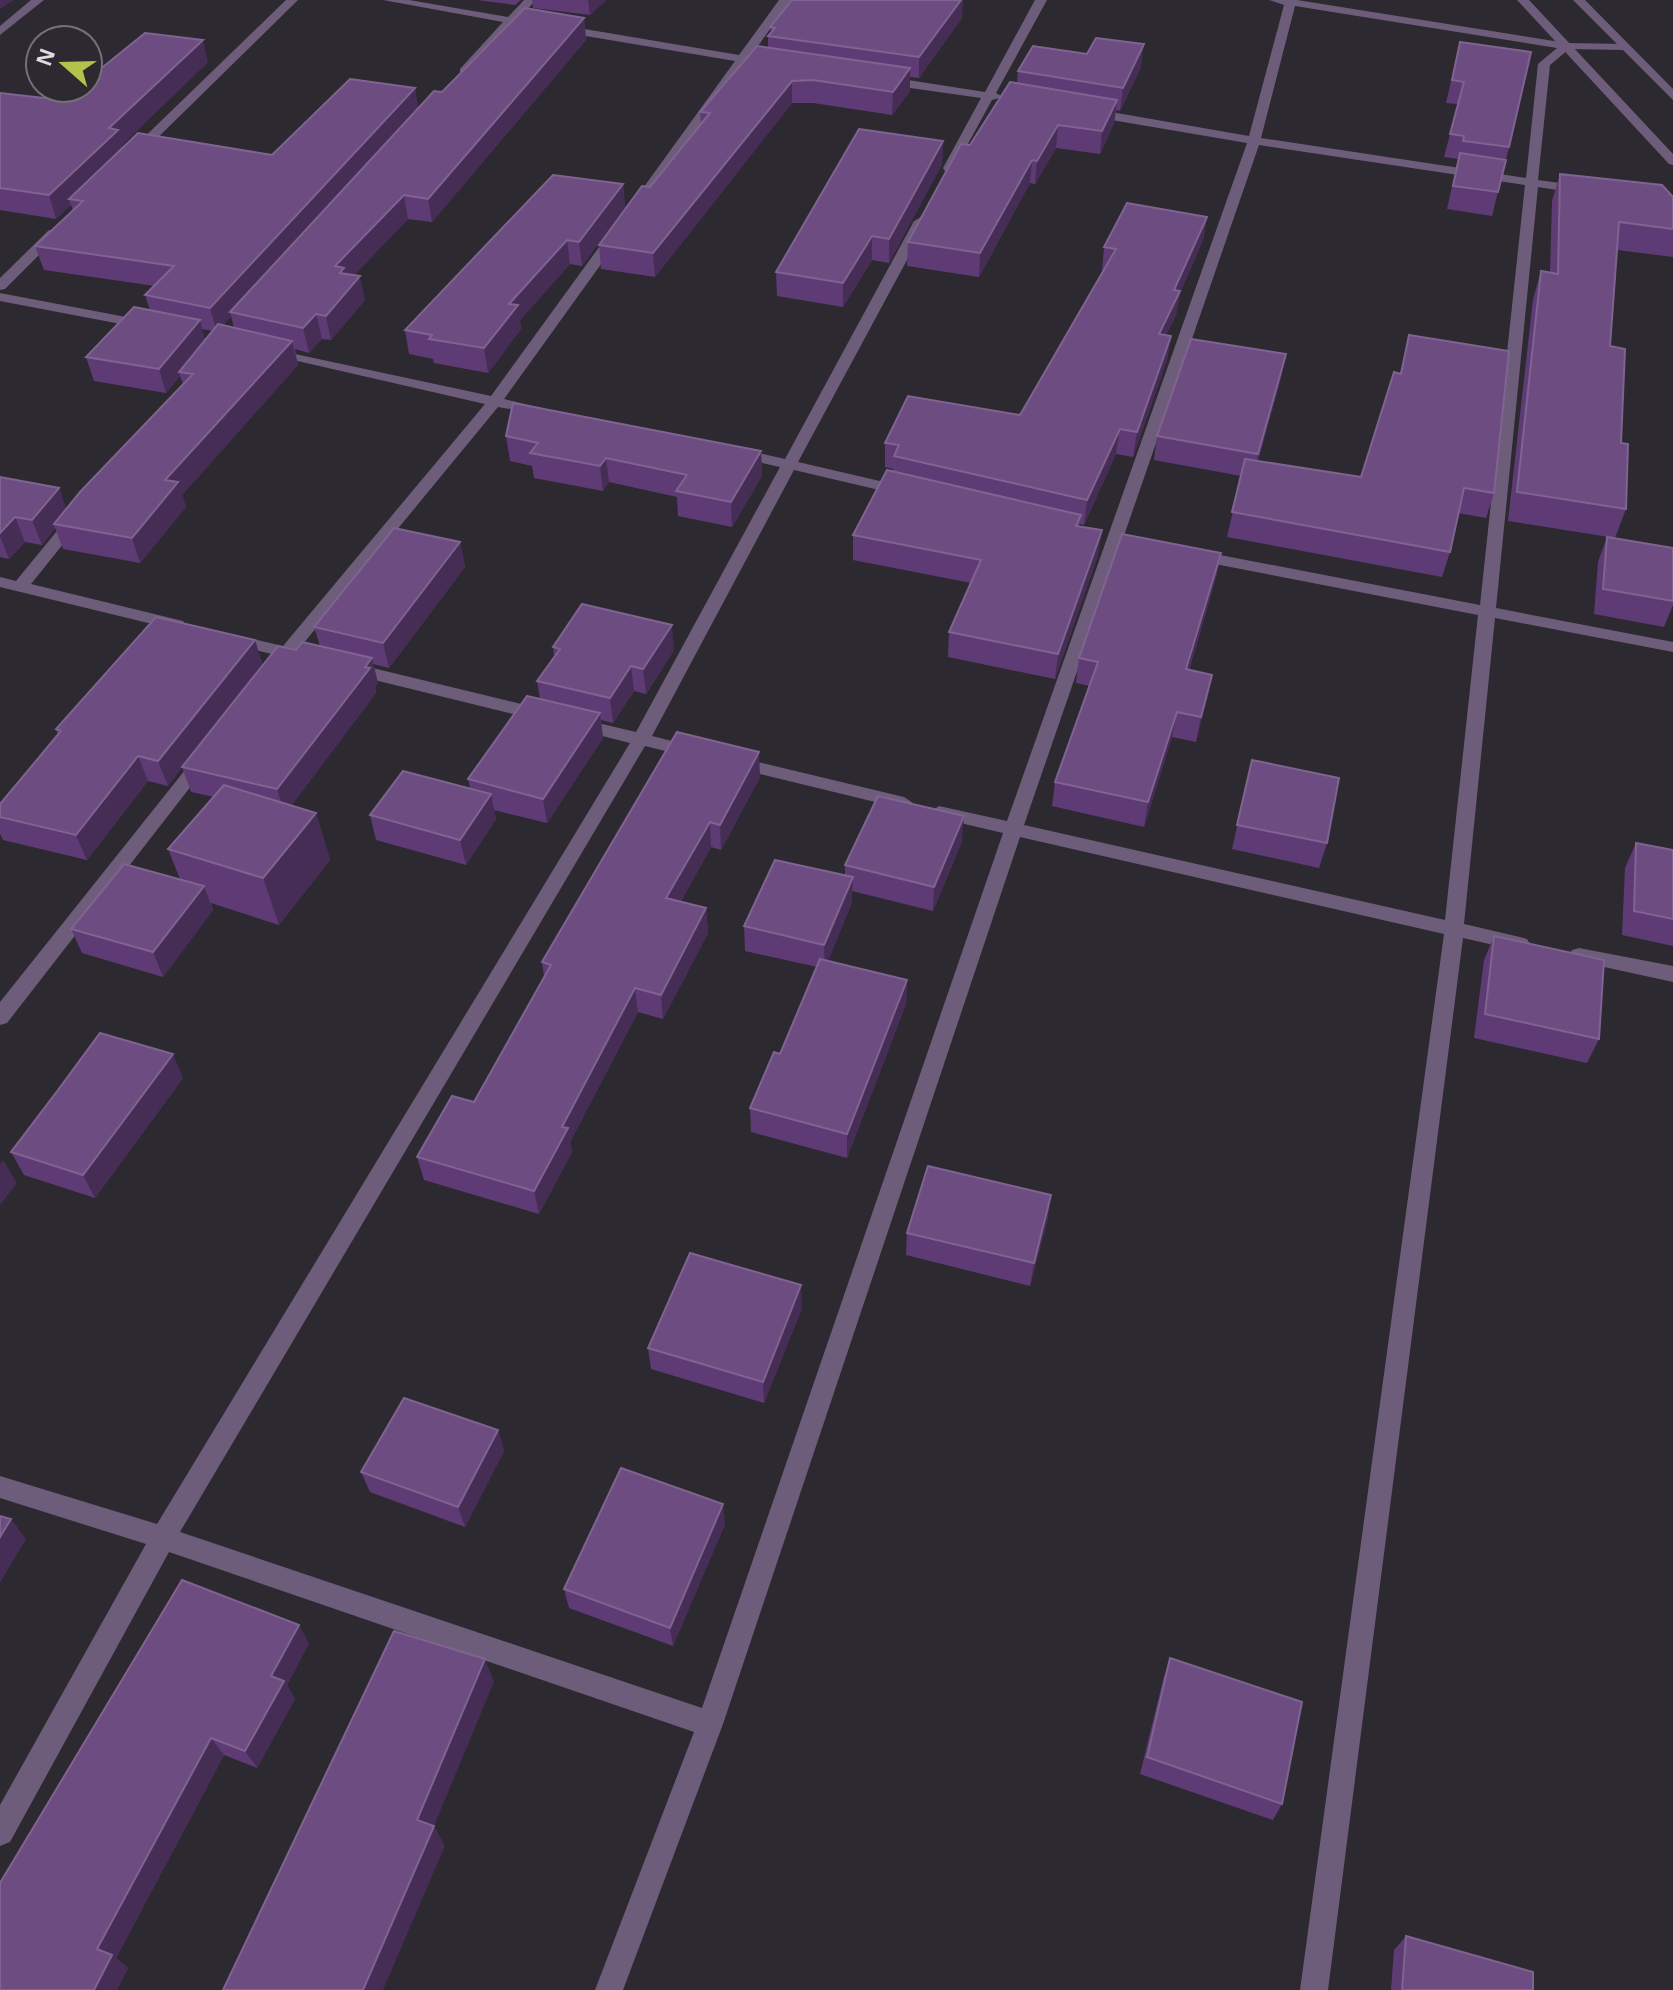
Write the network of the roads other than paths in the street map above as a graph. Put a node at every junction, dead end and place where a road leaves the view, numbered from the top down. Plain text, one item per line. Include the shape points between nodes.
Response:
1 (38, 0) edge
2 (292, 0) edge
3 (389, 0) edge
4 (530, 0) edge
5 (785, 0) edge
6 (1041, 0) edge
7 (1523, 0) edge
8 (1579, 0) edge
9 (1285, 1) edge
10 (509, 21) junction
11 (0, 32) edge
12 (1566, 46) junction
13 (1625, 47) junction
14 (743, 60) junction
15 (789, 66) edge
16 (865, 77) edge
17 (456, 80) edge
18 (996, 96) junction
19 (1673, 96) edge
20 (1082, 111) edge
21 (1254, 141) junction
22 (1673, 161) edge
23 (124, 165) edge
24 (1530, 183) junction
25 (1594, 192) edge
26 (67, 220) edge
27 (0, 286) edge
28 (0, 297) edge
29 (162, 328) edge
30 (252, 347) edge
31 (494, 402) junction
32 (553, 415) edge
33 (717, 449) edge
34 (792, 465) junction
35 (915, 493) edge
36 (81, 512) edge
37 (1177, 552) edge
38 (0, 582) edge
39 (21, 586) junction
40 (1487, 611) junction
41 (1673, 647) edge
42 (286, 653) junction
43 (267, 678) edge
44 (641, 739) junction
45 (217, 741) edge
46 (1013, 830) junction
47 (1454, 930) junction
48 (1532, 946) edge
49 (1564, 952) edge
50 (1673, 974) edge
51 (0, 1017) edge
52 (0, 1487) edge
53 (163, 1538) junction
54 (710, 1724) junction
55 (0, 1832) edge
56 (609, 1990) edge
57 (1314, 1990) edge

1 - 11 street
2 - 23 street
3 - 10 street
4 - 10 street
5 - 14 street
6 - 18 street
7 - 12 street
8 - 13 street
9 - 12 street
9 - 21 street
10 - 14 street
10 - 17 street
12 - 13 street
12 - 22 street
12 - 24 street via 1544,64
13 - 19 street
14 - 15 street
14 - 31 street
16 - 18 street
18 - 34 street via 933,198
20 - 21 street
21 - 24 street
21 - 46 street
24 - 25 street
24 - 40 street
26 - 27 street
28 - 29 street
30 - 31 street
31 - 32 street
31 - 42 street
33 - 34 street
34 - 35 street
34 - 44 street
36 - 39 street
37 - 40 street
38 - 39 street
39 - 42 street
40 - 41 street
40 - 47 street
42 - 43 street
42 - 44 street
44 - 46 street
44 - 53 street
45 - 51 street
46 - 47 street
46 - 54 street
47 - 48 street
47 - 57 street
49 - 50 street
52 - 53 street
53 - 54 street
53 - 55 street
54 - 56 street

